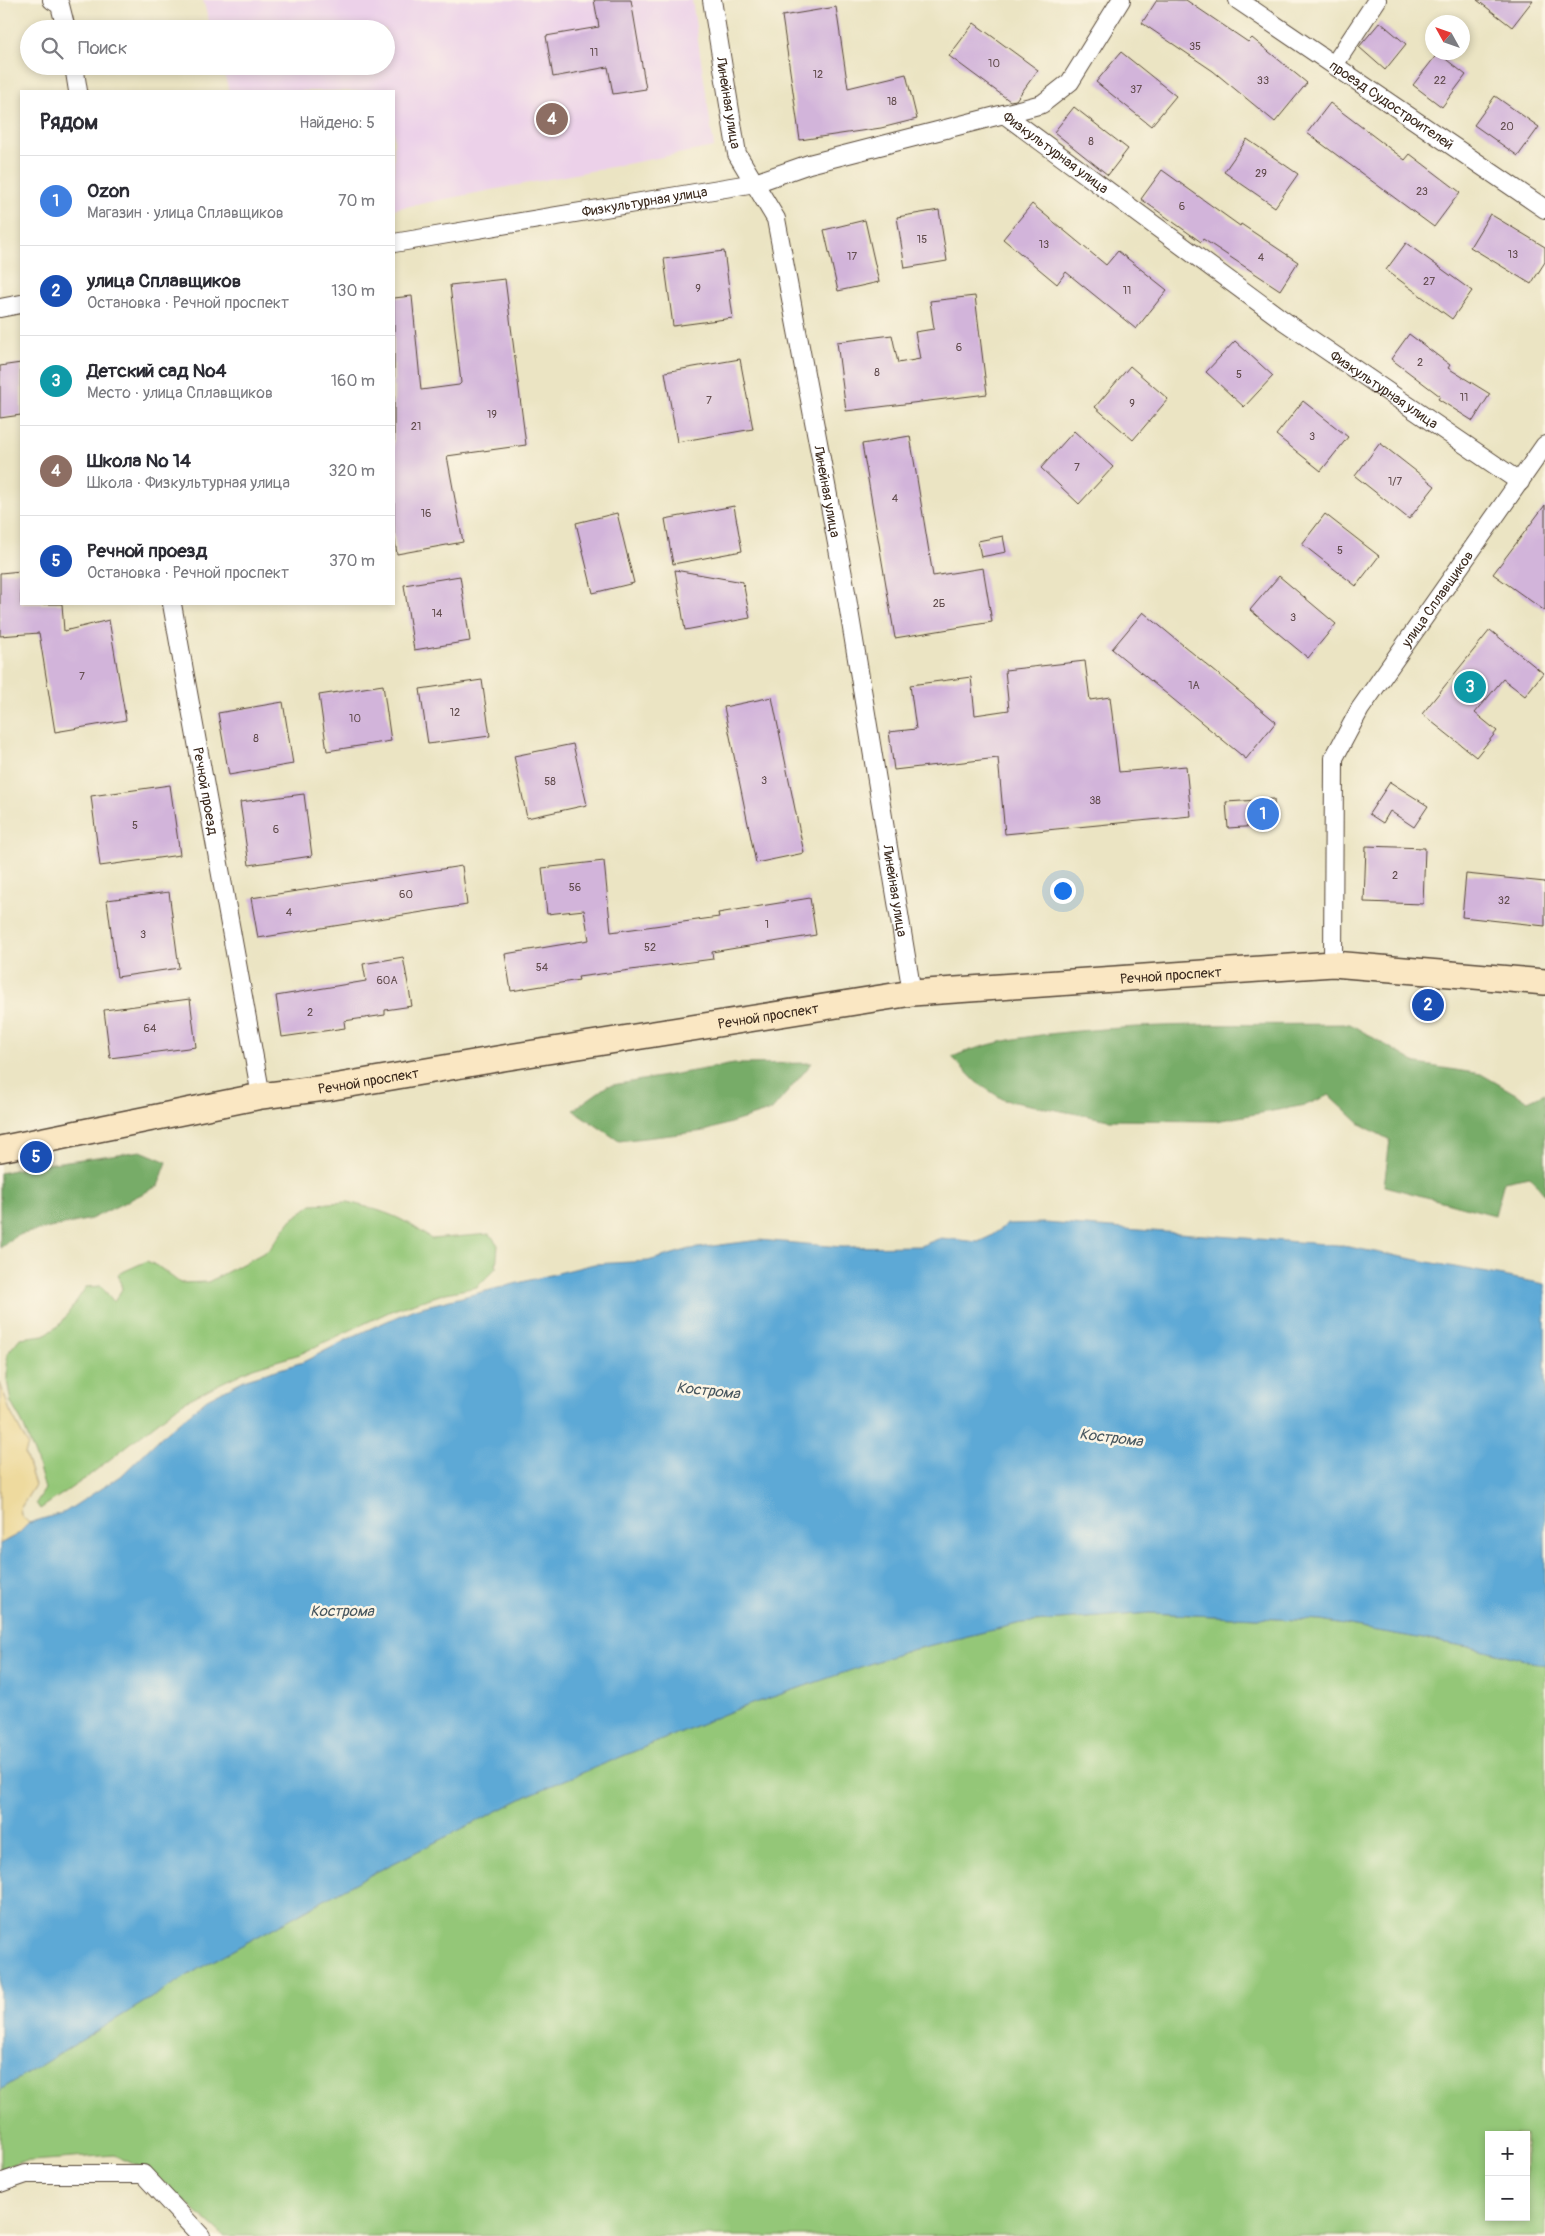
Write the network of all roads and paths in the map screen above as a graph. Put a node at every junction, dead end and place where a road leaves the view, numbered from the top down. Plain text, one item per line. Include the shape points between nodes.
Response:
1 (712, 0) edge
2 (1121, 0) edge
3 (1238, 0) edge
4 (1377, 0) edge
5 (56, 3) edge
6 (63, 20) edge
7 (1334, 65) junction
8 (75, 75) edge
9 (78, 90) edge
10 (1004, 114) junction
11 (754, 183) junction
12 (1545, 209) edge
13 (395, 243) edge
14 (20, 304) edge
15 (0, 308) edge
16 (1545, 445) edge
17 (1520, 482) junction
18 (172, 605) edge
19 (1333, 964) junction
20 (1545, 982) edge
21 (912, 993) junction
22 (261, 1096) junction
23 (0, 1149) edge
24 (0, 2183) edge
25 (201, 2236) edge

1 - 11 street, Линейная улица via 737,154
2 - 10 street via 1070,82 1042,104
3 - 7 street, проезд Судостроителей
4 - 7 street
5 - 6 street
7 - 12 street, проезд Судостроителей
8 - 9 street
10 - 11 street, Физкультурная улица via 809,164
10 - 17 street, Физкультурная улица via 1284,321
11 - 13 street, Физкультурная улица
11 - 21 street, Линейная улица via 776,219 845,586
14 - 15 street
16 - 17 street, улица Сплавщиков
17 - 19 street, улица Сплавщиков via 1360,709 1334,758
18 - 22 street, Речной проезд
19 - 20 street, Речной проспект
19 - 21 street, Речной проспект
21 - 22 street, Речной проспект
22 - 23 street, Речной проспект
24 - 25 street via 26,2174 143,2174

